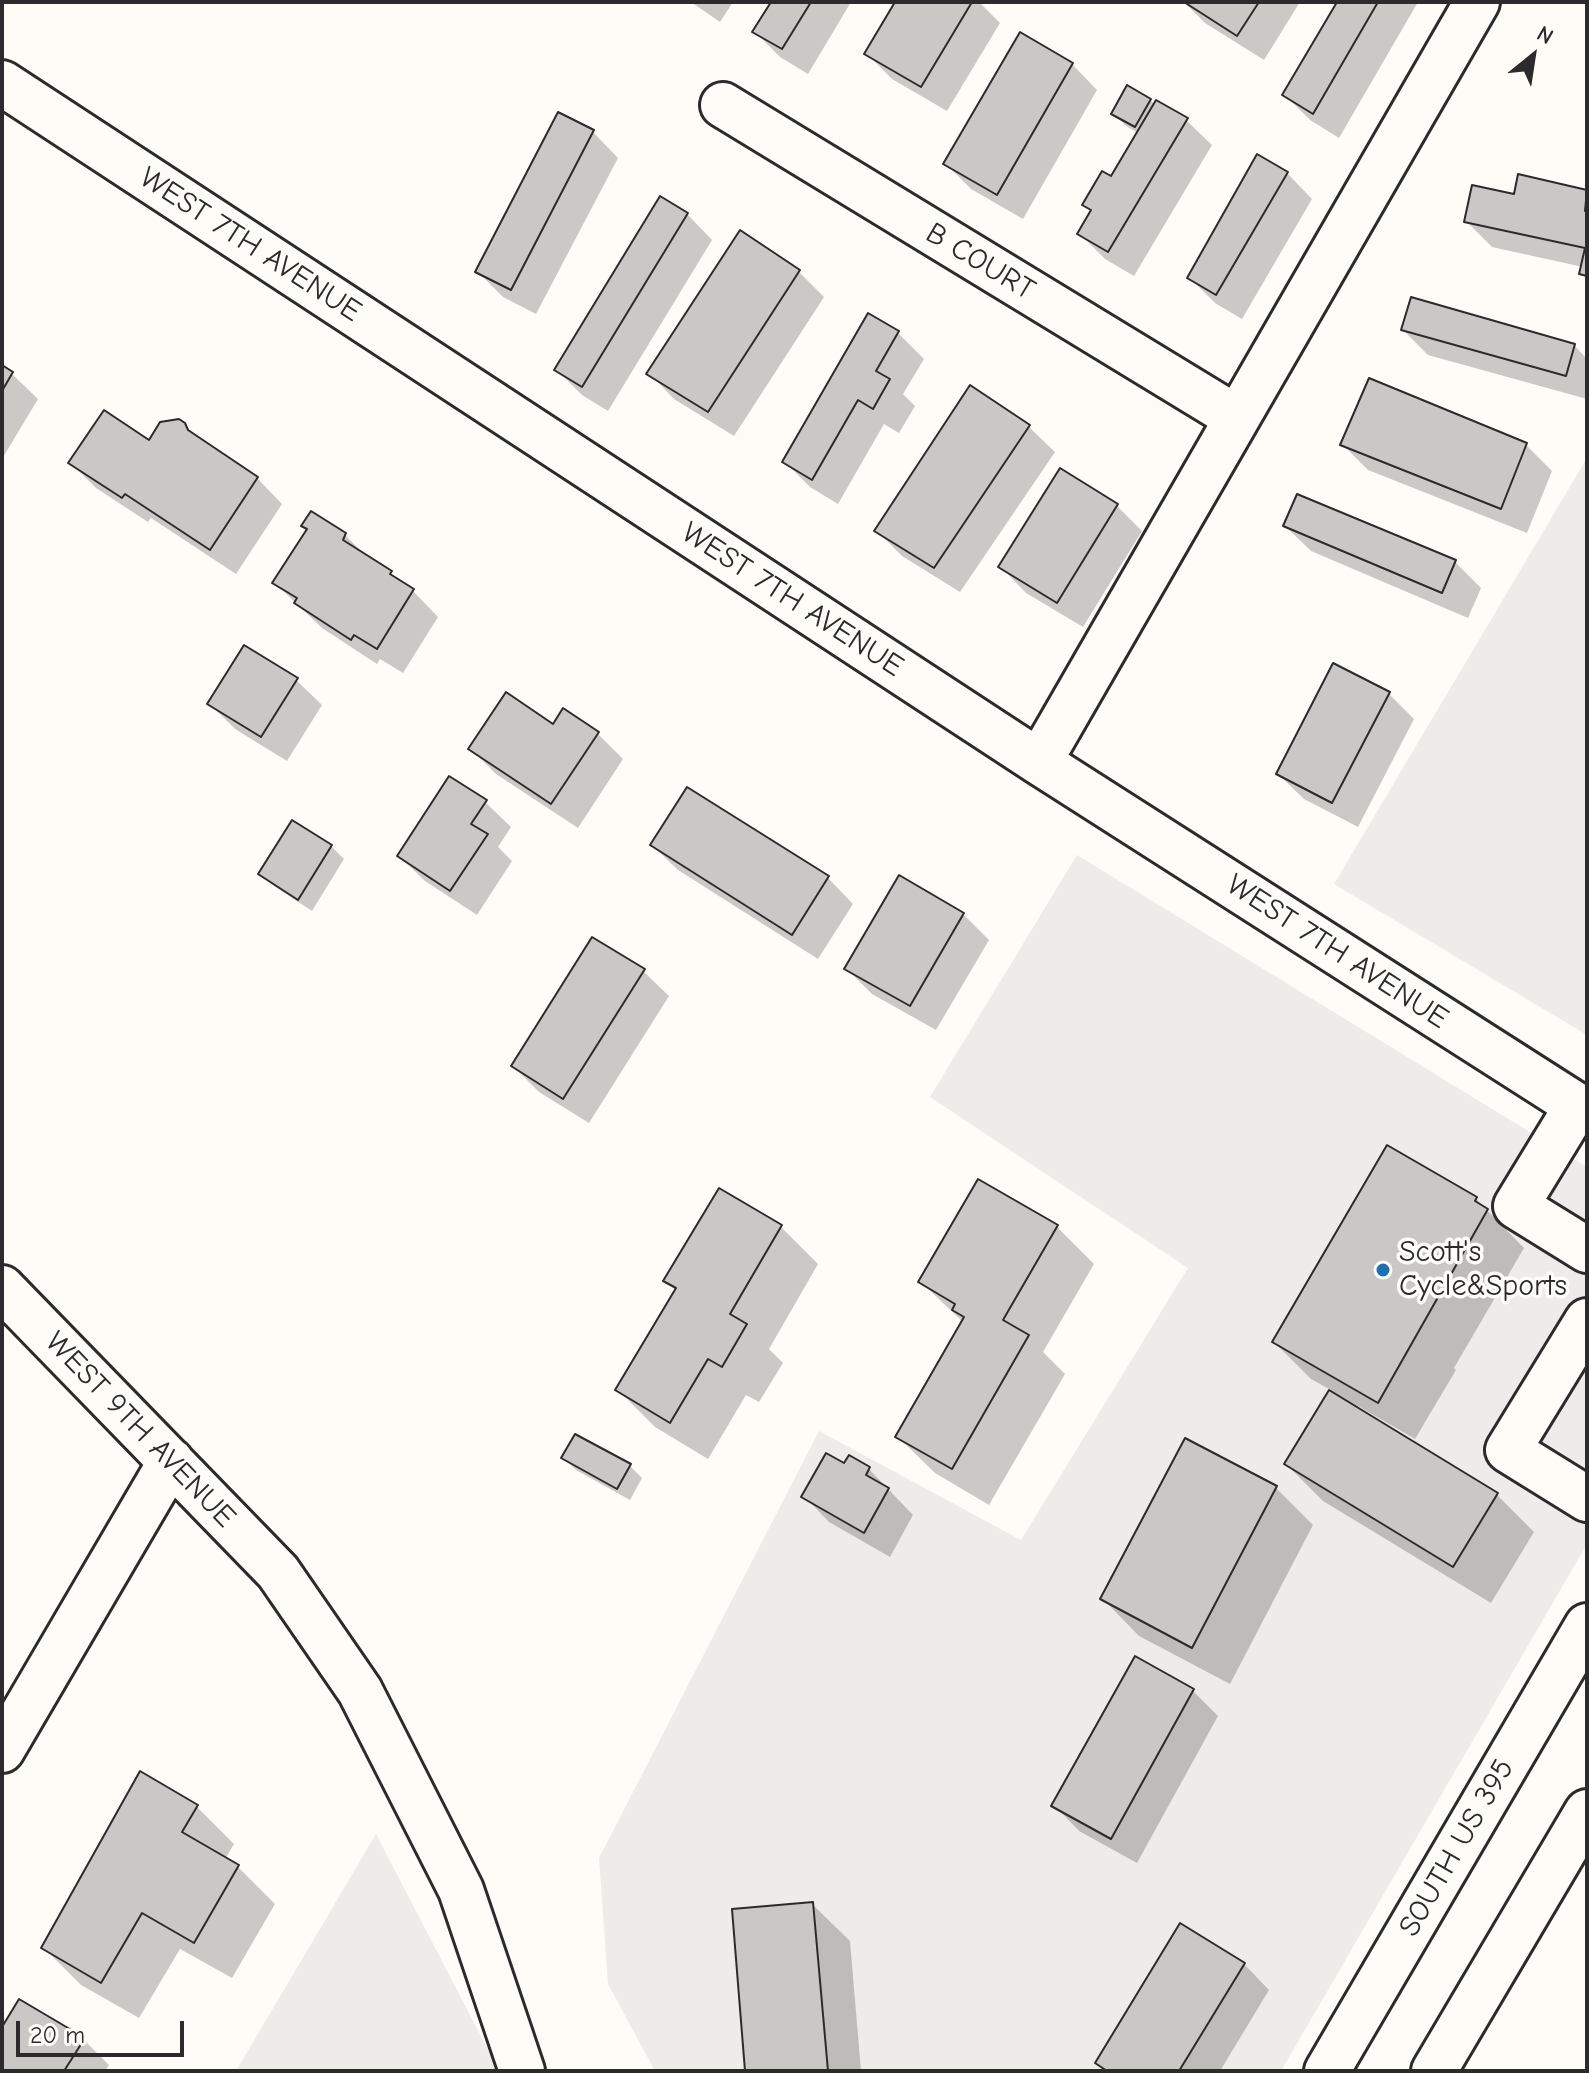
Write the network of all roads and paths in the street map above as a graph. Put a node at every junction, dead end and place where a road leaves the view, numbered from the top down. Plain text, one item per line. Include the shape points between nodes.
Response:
1 (1477, 2) edge
2 (2, 83) edge
3 (723, 105) dead end
4 (1237, 418) junction
5 (1039, 762) junction
6 (1582, 1109) edge
7 (1587, 1250) edge
8 (2, 1288) edge
9 (1587, 1321) edge
10 (171, 1461) junction
11 (1587, 1499) edge
12 (1587, 1626) edge
13 (2, 1750) edge
14 (1587, 1812) edge
15 (522, 2071) edge
16 (1327, 2071) edge
17 (1434, 2071) edge

1 - 4 main road
2 - 5 main road, WEST 7TH AVENUE
3 - 4 main road, B COURT
4 - 5 main road
5 - 6 main road, WEST 7TH AVENUE
6 - 7 main road via 1516,1206
8 - 10 main road, WEST 9TH AVENUE
9 - 11 main road via 1508,1450
10 - 13 main road
10 - 15 main road, WEST 9TH AVENUE via 278,1572 360,1691 461,1890
12 - 16 main road, SOUTH US 395
14 - 17 main road

